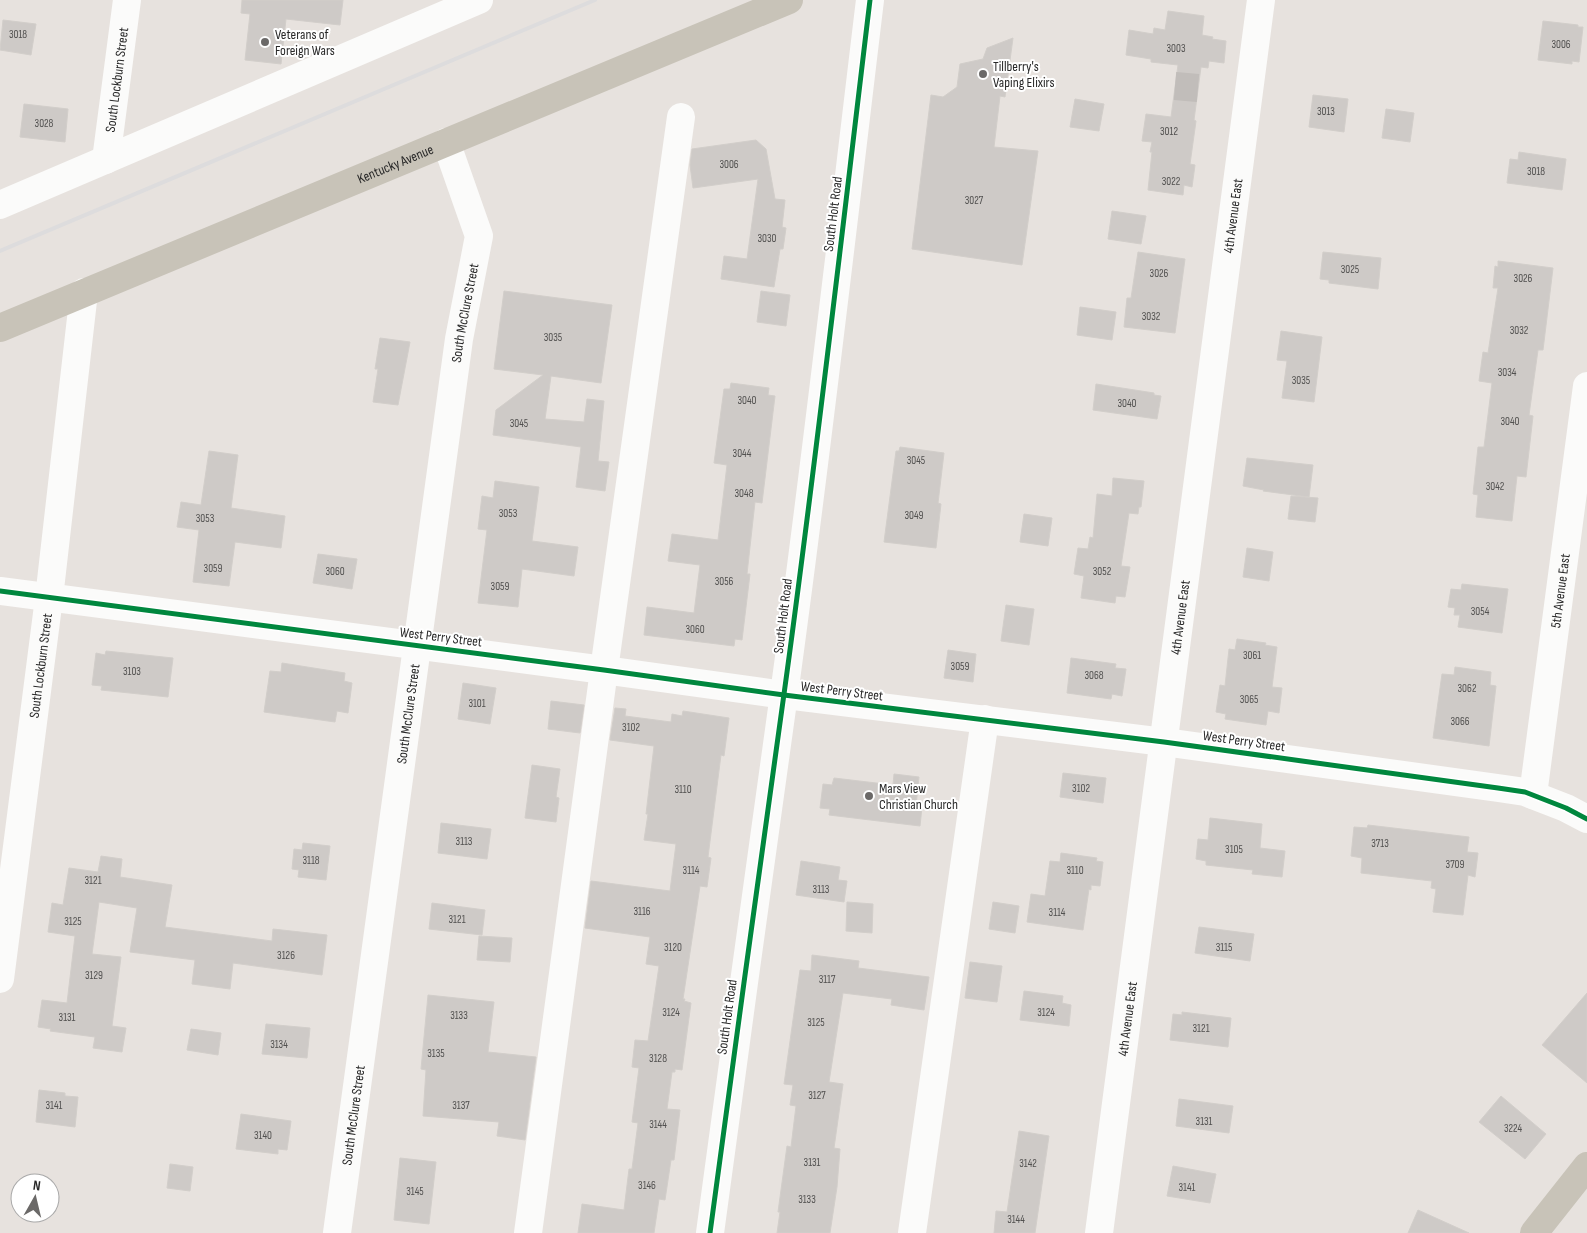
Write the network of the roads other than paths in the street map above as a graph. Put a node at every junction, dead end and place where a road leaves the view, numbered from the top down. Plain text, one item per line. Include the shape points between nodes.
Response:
1 (127, 0) edge
2 (479, 0) edge
3 (789, 0) edge
4 (870, 0) edge
5 (1261, 0) edge
6 (681, 117) dead end
7 (446, 142) junction
8 (106, 160) junction
9 (0, 205) edge
10 (84, 292) junction
11 (0, 328) edge
12 (1587, 386) edge
13 (0, 591) edge
14 (49, 598) junction
15 (417, 646) junction
16 (604, 670) junction
17 (784, 695) junction
18 (985, 720) junction
19 (1164, 742) junction
20 (1533, 795) junction
21 (1587, 819) edge
22 (0, 979) edge
23 (1587, 1166) edge
24 (337, 1233) edge
25 (528, 1233) edge
26 (710, 1233) edge
27 (912, 1233) edge
28 (1099, 1233) edge
29 (1534, 1233) edge

1 - 8 street, South Lockburn Street
2 - 8 street
3 - 7 main road, Kentucky Avenue
4 - 17 street, South Holt Road
5 - 19 street, 4th Avenue East
6 - 16 street
7 - 10 main road, Kentucky Avenue
7 - 15 street, South McClure Street via 479,236 460,340
8 - 9 street
10 - 11 main road, Kentucky Avenue
10 - 14 street, South Lockburn Street
12 - 20 street, 5th Avenue East
13 - 14 street, West Perry Street
14 - 15 street, West Perry Street
14 - 22 street, South Lockburn Street
15 - 16 street, West Perry Street
15 - 24 street, South McClure Street
16 - 17 street, West Perry Street
16 - 25 street
17 - 18 street, West Perry Street
17 - 26 street, South Holt Road
18 - 19 street, West Perry Street
18 - 27 street
19 - 20 street, West Perry Street
19 - 28 street, 4th Avenue East
20 - 21 street, West Perry Street
23 - 29 main road

